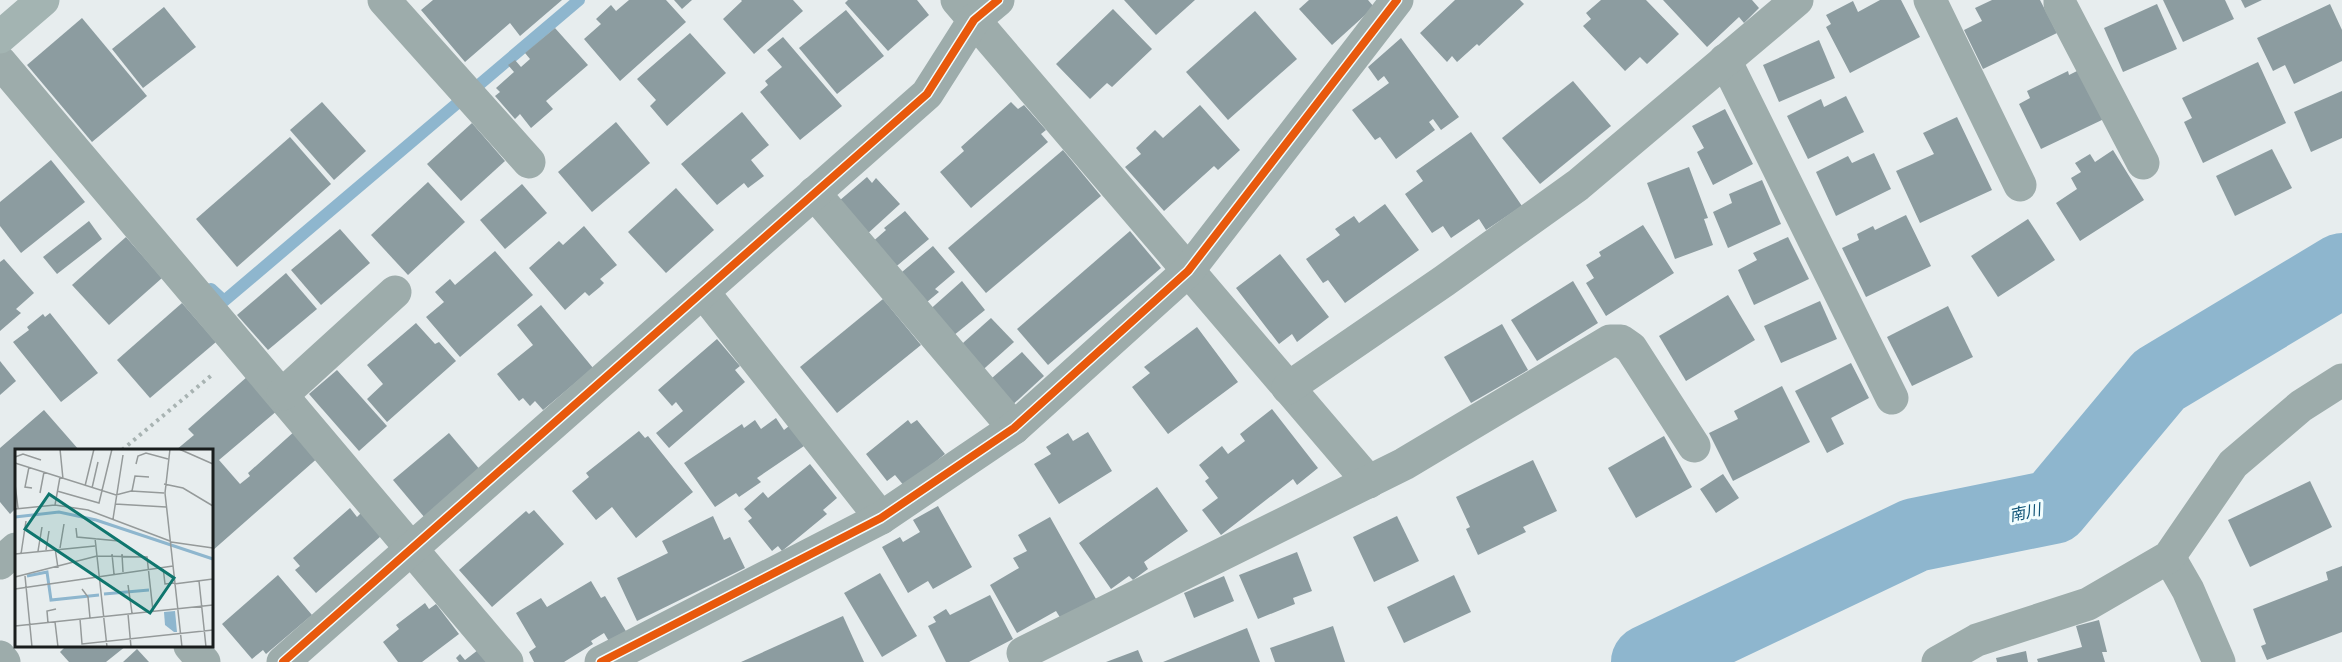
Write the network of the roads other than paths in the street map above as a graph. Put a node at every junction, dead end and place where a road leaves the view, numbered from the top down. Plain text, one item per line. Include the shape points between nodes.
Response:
1 (43, 0) edge
2 (384, 0) edge
3 (1397, 0) edge
4 (1930, 0) edge
5 (2060, 0) edge
6 (1787, 3) edge
7 (976, 7) edge
8 (0, 37) edge
9 (1725, 60) junction
10 (0, 62) edge
11 (530, 162) dead end
12 (2143, 163) dead end
13 (2020, 185) dead end
14 (814, 193) junction
15 (1188, 271) junction
16 (395, 292) dead end
17 (703, 292) junction
18 (2342, 380) edge
19 (1288, 388) junction
20 (283, 394) junction
21 (1892, 398) dead end
22 (1014, 429) junction
23 (1694, 446) dead end
24 (1369, 482) junction
25 (881, 518) junction
26 (412, 548) junction
27 (15, 550) edge
28 (2169, 557) junction
29 (0, 563) edge
30 (192, 647) edge
31 (1023, 653) dead end
32 (0, 657) edge
33 (4, 662) edge
34 (204, 662) edge
35 (283, 662) edge
36 (507, 662) edge
37 (601, 662) edge
38 (1938, 662) edge
39 (2219, 662) edge

1 - 8 street
2 - 11 street
3 - 15 street
4 - 13 street
5 - 12 street
6 - 9 street
7 - 14 street via 927,94
7 - 15 street
9 - 19 street via 1578,184
9 - 21 street
10 - 20 street
14 - 17 street
14 - 22 street
15 - 19 street
15 - 22 street
16 - 20 street
17 - 25 street
17 - 26 street
18 - 28 street via 2301,406 2233,464
19 - 24 street
20 - 26 street
22 - 25 street
23 - 24 street via 1630,348 1621,341 1610,341
24 - 31 street
25 - 37 street
26 - 35 street
26 - 36 street
27 - 29 street
28 - 38 street via 2088,604 1977,640
28 - 39 street
30 - 34 street
32 - 33 street

